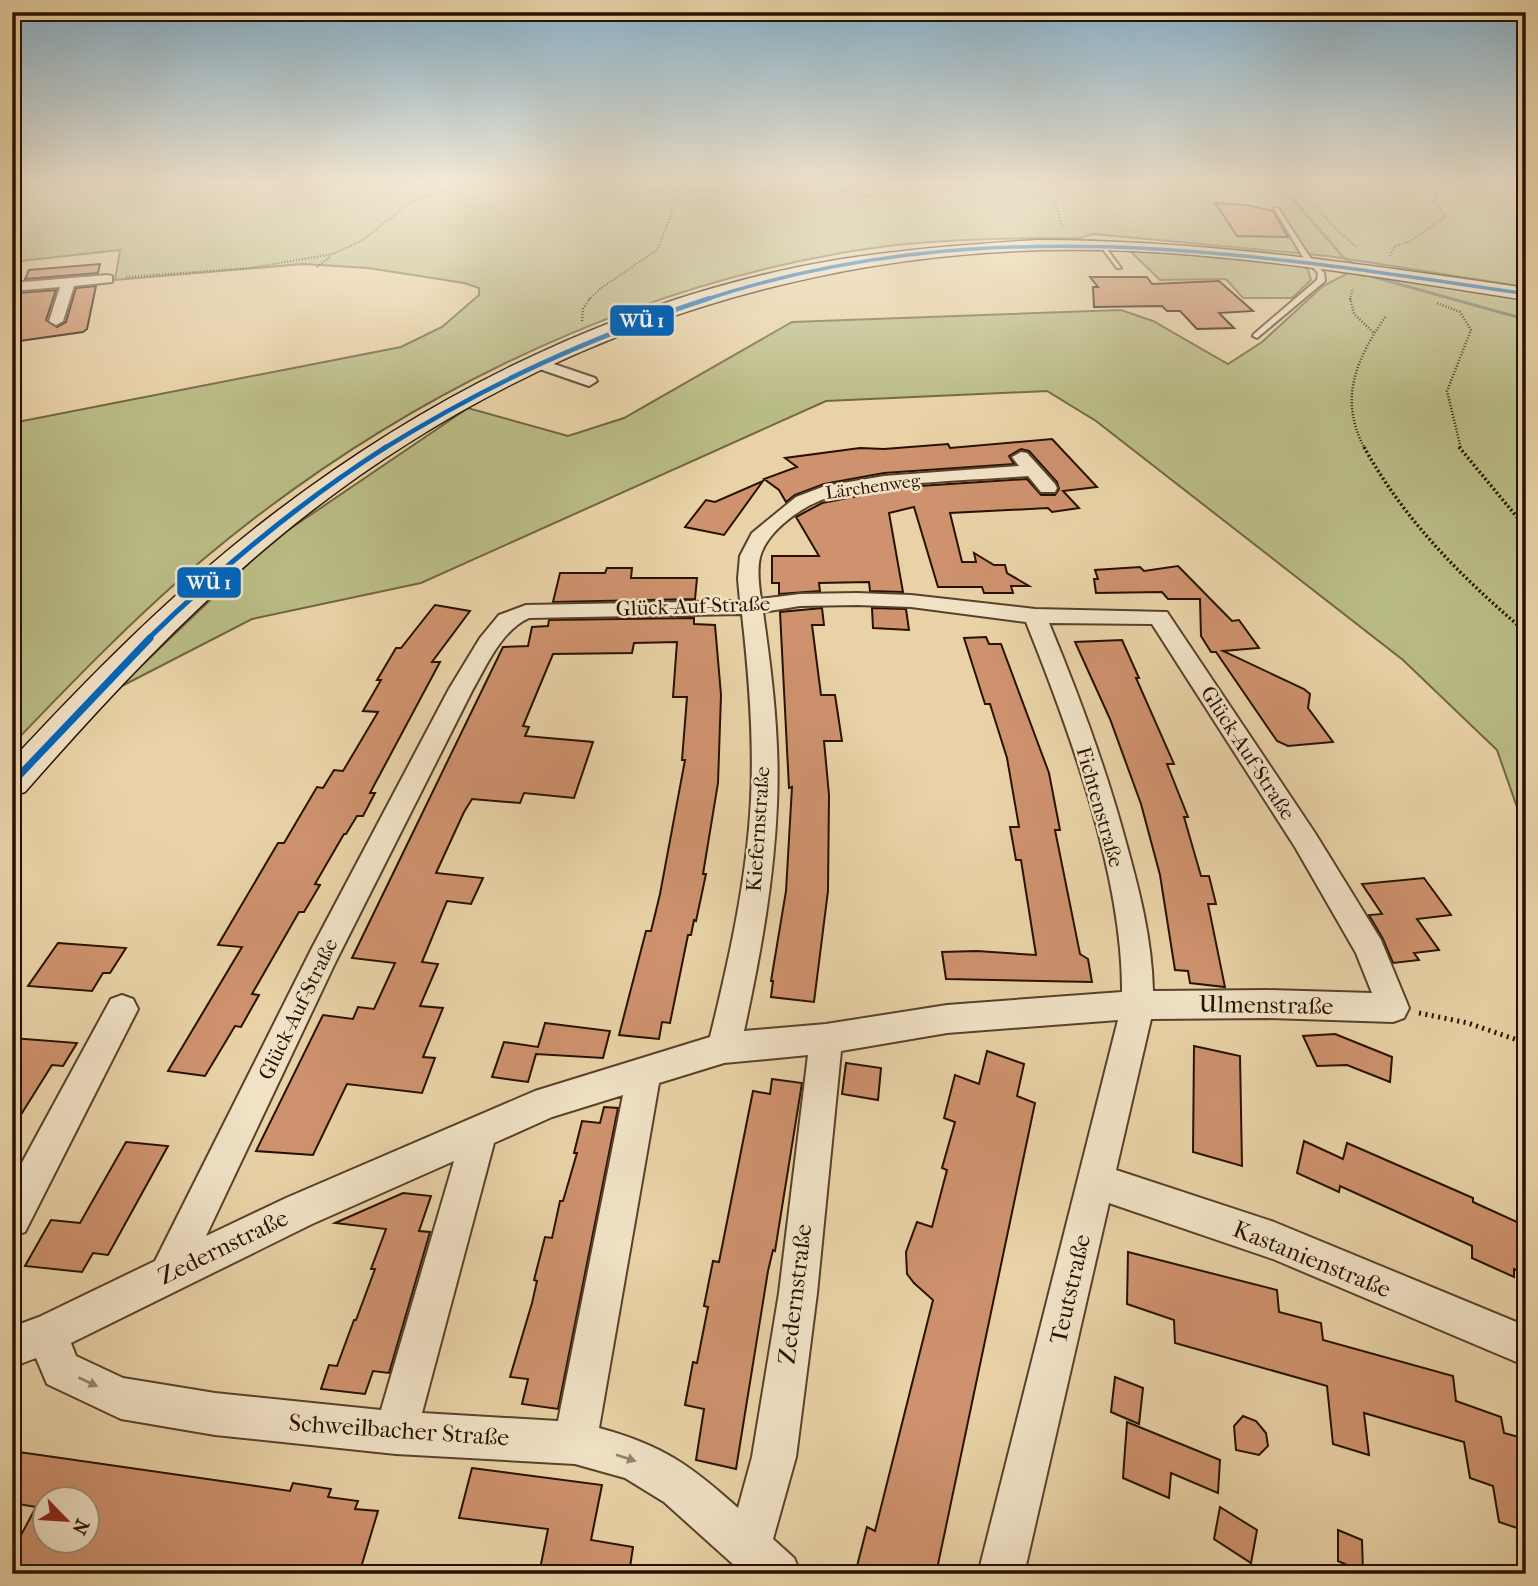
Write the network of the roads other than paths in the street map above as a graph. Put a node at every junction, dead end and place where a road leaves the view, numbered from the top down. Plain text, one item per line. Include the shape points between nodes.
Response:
1 (892, 256) edge
2 (1110, 256) edge
3 (1247, 256) edge
4 (1312, 256) edge
5 (1317, 263) junction
6 (1119, 267) dead end
7 (107, 279) road end
8 (68, 283) junction
9 (12, 287) edge
10 (1526, 294) edge
11 (56, 321) dead end
12 (1257, 336) dead end
13 (533, 362) junction
14 (589, 381) dead end
15 (1048, 488) dead end
16 (752, 607) junction
17 (1035, 616) junction
18 (12, 783) edge
19 (1138, 1005) junction
20 (1393, 1008) joint
21 (122, 1009) dead end
22 (825, 1039) junction
23 (724, 1048) junction
24 (644, 1072) junction
25 (480, 1133) junction
26 (1096, 1181) junction
27 (12, 1219) edge
28 (169, 1273) junction
29 (30, 1341) edge
30 (1526, 1346) edge
31 (396, 1433) junction
32 (575, 1443) junction
33 (764, 1560) edge
34 (1002, 1574) edge

1 - 13 main road via 850,261 699,297
2 - 6 lane
3 - 5 main road
4 - 5 lane
5 - 10 main road via 1383,266
5 - 12 lane via 1321,281
7 - 8 street
8 - 9 street
8 - 11 street
13 - 14 street
13 - 18 main road via 419,424 304,503 145,644
15 - 16 street, Lärchenweg via 1026,463 825,492 803,501 762,533 750,556
16 - 17 street, Glück-Auf-Straße via 800,600 884,600
16 - 23 street, Kiefernstraße via 764,722 764,803 740,981
16 - 28 street, Glück-Auf-Straße via 526,612 507,620 461,688
17 - 19 street, Fichtenstraße via 1055,663 1111,843 1136,943
17 - 20 street, Glück-Auf-Straße via 1158,617 1370,949
19 - 20 street, Ulmenstraße
19 - 22 street, Zedernstraße via 947,1019
19 - 26 street, Teutstraße
21 - 27 street
22 - 23 street, Zedernstraße
22 - 33 street, Zedernstraße
23 - 24 street, Zedernstraße
24 - 25 street, Zedernstraße via 547,1102
24 - 32 street
25 - 28 street, Zedernstraße
25 - 31 street
26 - 30 street, Kastanienstraße via 1274,1241
26 - 34 street, Teutstraße
28 - 29 street, Zedernstraße
29 -> 31 street, Schweilbacher Straße via 61,1370 121,1398 215,1414
31 - 32 street, Schweilbacher Straße
32 -> 33 street, Schweilbacher Straße via 634,1459 668,1479

